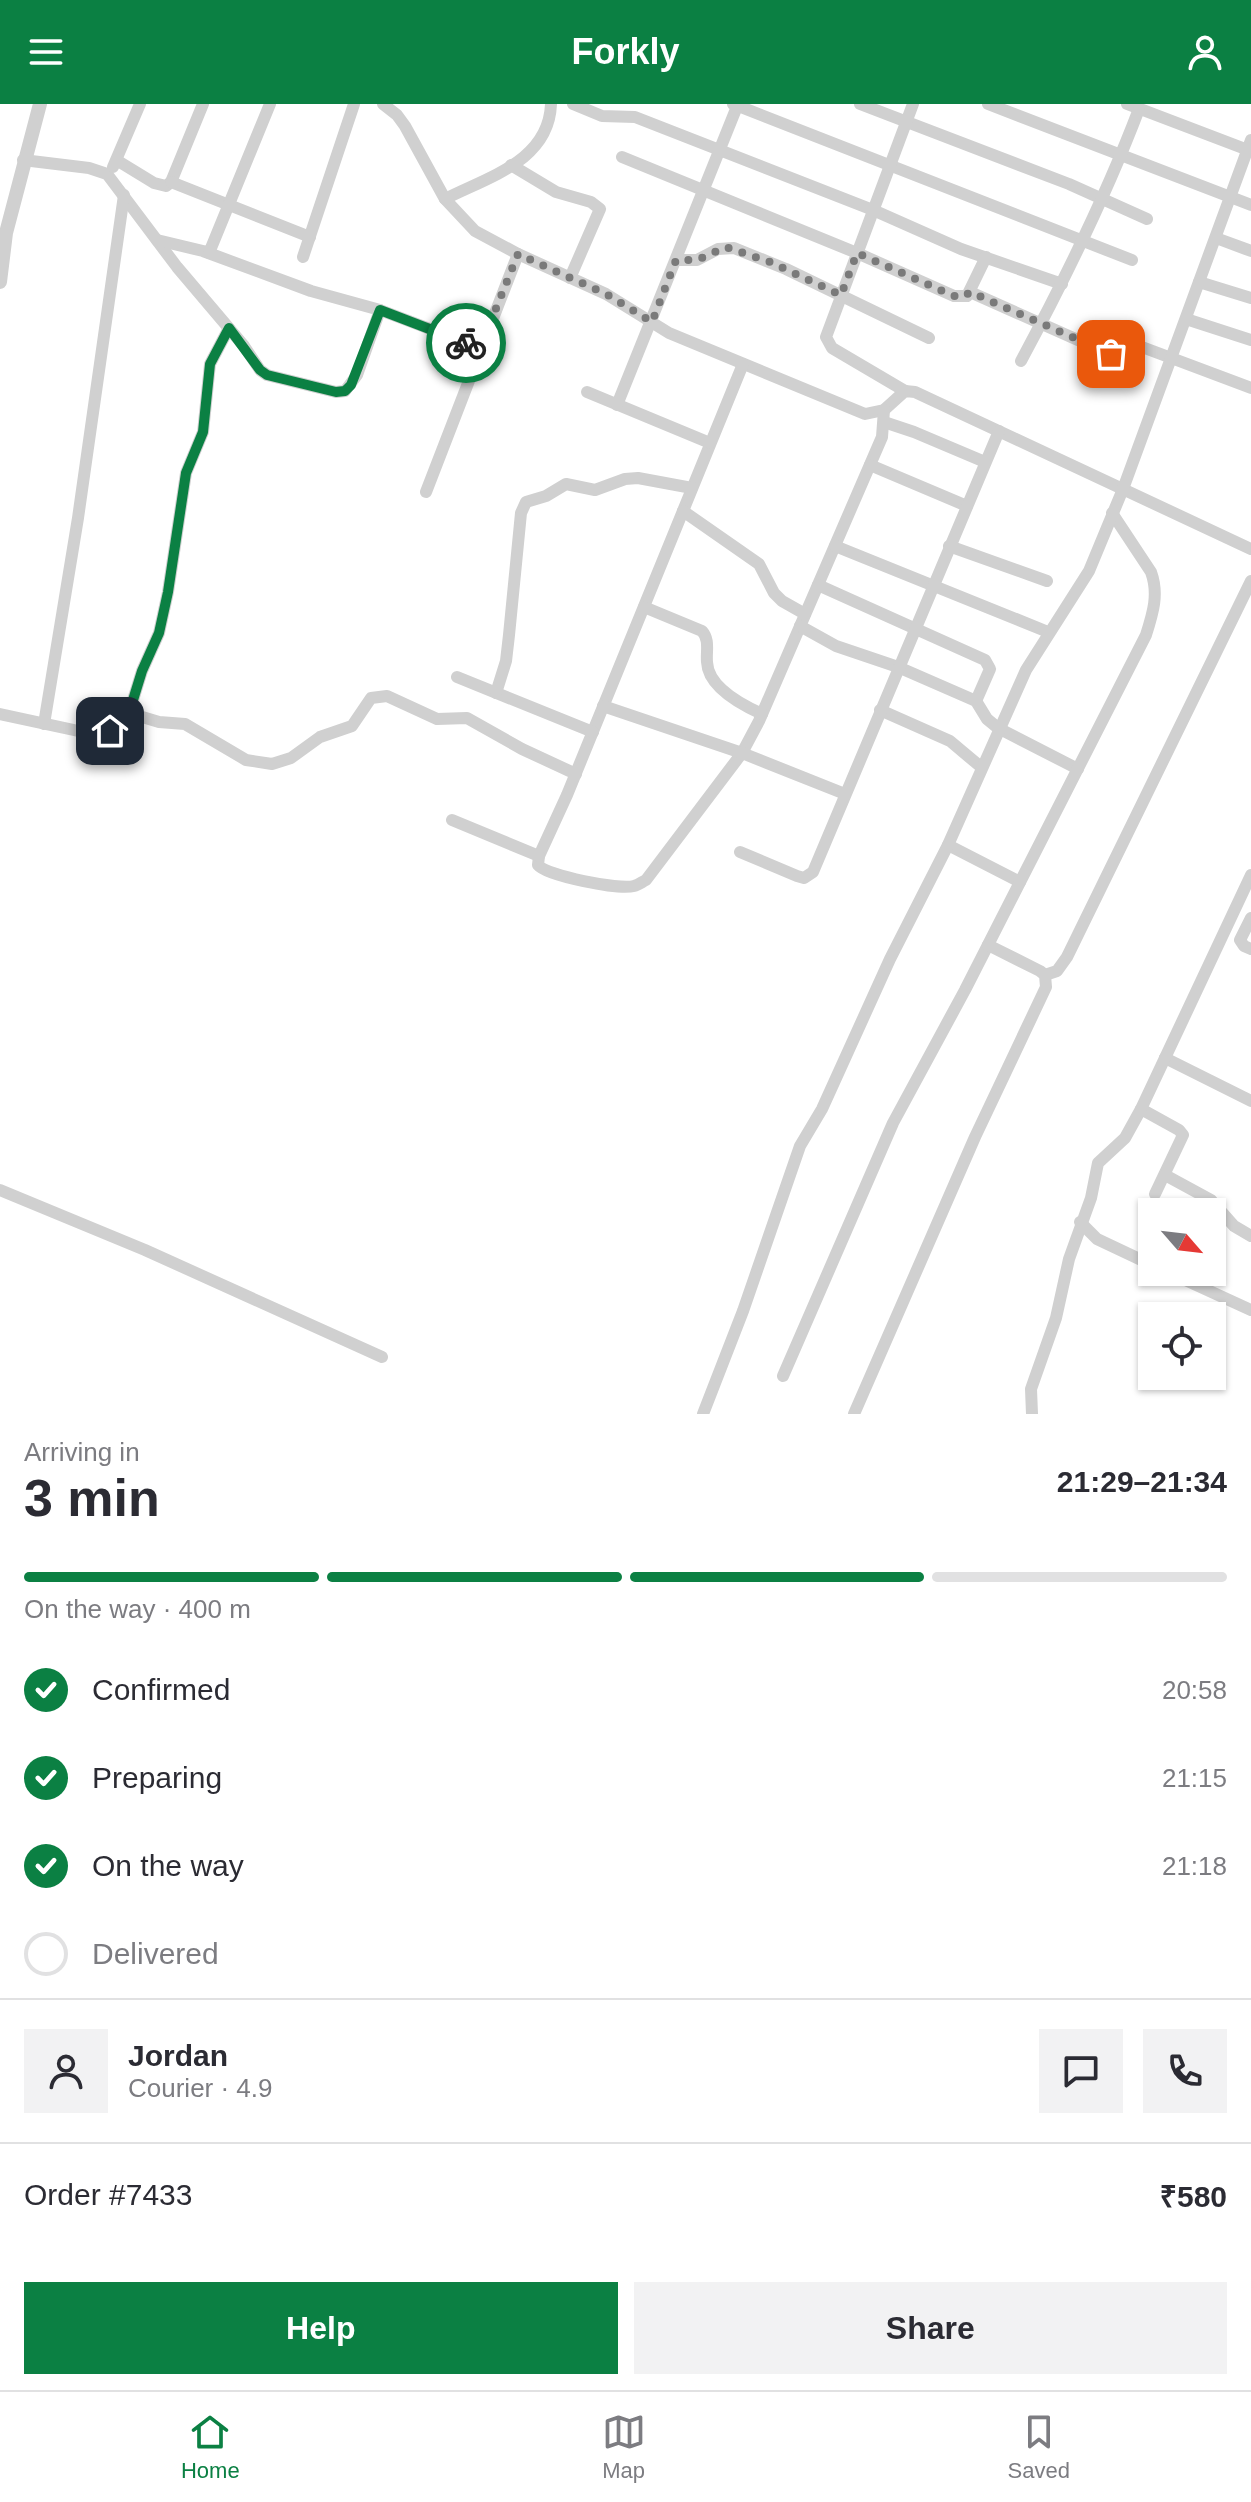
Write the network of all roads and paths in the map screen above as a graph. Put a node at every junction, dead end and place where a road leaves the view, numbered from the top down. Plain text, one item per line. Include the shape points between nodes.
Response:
1 (40, 104) edge
2 (140, 104) edge
3 (203, 104) edge
4 (270, 104) edge
5 (354, 104) edge
6 (383, 104) edge
7 (551, 104) edge
8 (573, 104) edge
9 (736, 104) edge
10 (860, 104) edge
11 (913, 104) edge
12 (988, 104) edge
13 (1133, 106) edge
14 (630, 110) edge
15 (906, 121) junction
16 (1250, 144) edge
17 (720, 149) junction
18 (1121, 156) junction
19 (622, 157) dead end
20 (23, 160) junction
21 (118, 161) junction
22 (511, 165) junction
23 (889, 167) junction
24 (107, 174) junction
25 (171, 182) junction
26 (703, 192) junction
27 (124, 195) junction
28 (1102, 198) junction
29 (1231, 198) junction
30 (445, 199) junction
31 (1251, 205) edge
32 (229, 206) junction
33 (873, 210) junction
34 (1147, 219) dead end
35 (3, 232) edge
36 (310, 237) junction
37 (1216, 238) junction
38 (157, 240) junction
39 (1083, 240) junction
40 (1251, 251) edge
41 (209, 253) junction
42 (857, 253) junction
43 (518, 254) junction
44 (303, 257) dead end
45 (986, 257) junction
46 (676, 260) junction
47 (1132, 260) dead end
48 (570, 278) junction
49 (0, 282) edge
50 (1199, 282) junction
51 (1062, 284) junction
52 (970, 292) junction
53 (841, 295) junction
54 (1251, 298) edge
55 (380, 310) junction
56 (1186, 319) junction
57 (652, 322) junction
58 (1042, 322) junction
59 (229, 328) junction
60 (929, 338) dead end
61 (1251, 340) edge
62 (1126, 341) dead end
63 (480, 348) junction
64 (1171, 359) junction
65 (1021, 361) dead end
66 (743, 364) junction
67 (1134, 365) dead end
68 (1251, 388) edge
69 (905, 391) junction
70 (587, 392) dead end
71 (617, 405) junction
72 (884, 416) junction
73 (999, 431) junction
74 (710, 443) junction
75 (985, 462) junction
76 (870, 465) junction
77 (692, 488) junction
78 (1123, 489) junction
79 (426, 492) dead end
80 (967, 506) junction
81 (683, 511) junction
82 (1112, 513) junction
83 (835, 546) junction
84 (949, 546) junction
85 (1251, 549) edge
86 (1047, 581) dead end
87 (1251, 581) edge
88 (818, 585) junction
89 (932, 587) junction
90 (644, 607) junction
91 (803, 620) junction
92 (915, 628) junction
93 (1048, 632) junction
94 (898, 667) junction
95 (457, 677) dead end
96 (496, 693) junction
97 (976, 701) junction
98 (603, 706) junction
99 (880, 710) junction
100 (129, 713) junction
101 (0, 714) edge
102 (762, 714) junction
103 (44, 724) junction
104 (998, 728) junction
105 (593, 732) junction
106 (742, 753) junction
107 (981, 767) junction
108 (1078, 769) junction
109 (576, 774) junction
110 (845, 794) junction
111 (452, 820) dead end
112 (948, 845) junction
113 (740, 852) dead end
114 (539, 856) junction
115 (1251, 875) edge
116 (1020, 882) junction
117 (1246, 898) edge
118 (1251, 918) edge
119 (988, 945) junction
120 (1251, 949) edge
121 (1045, 975) junction
122 (1165, 1058) junction
123 (1249, 1097) edge
124 (1141, 1109) junction
125 (1165, 1175) junction
126 (0, 1190) edge
127 (1155, 1194) dead end
128 (1080, 1222) junction
129 (1251, 1236) edge
130 (1138, 1258) edge
131 (1201, 1286) edge
132 (1250, 1307) edge
133 (382, 1357) dead end
134 (783, 1376) dead end
135 (703, 1414) edge
136 (854, 1414) edge
137 (1032, 1414) edge

1 - 20 street
2 - 21 street
3 - 25 street
4 - 32 street
5 - 36 street
6 - 30 street via 405,126
7 - 22 street via 544,136 527,157
8 - 14 street via 602,116
9 - 17 street
9 - 23 street
10 - 15 street
11 - 15 street
12 - 18 street
13 - 16 street
13 - 18 street
14 - 17 street
15 - 23 street
15 - 28 street
16 - 29 street
17 - 26 street
17 - 33 street
18 - 28 street
18 - 29 street
19 - 26 street
20 - 24 street
20 - 35 street
21 - 24 street
21 - 25 street via 159,185
22 - 30 street
22 - 48 street via 556,192 600,209
23 - 33 street
23 - 39 street
24 - 27 street
25 - 32 street
26 - 42 street
26 - 46 street
27 - 38 street
27 - 103 street
28 - 34 street
28 - 39 street
29 - 31 street
29 - 37 street
30 - 43 street via 475,231
32 - 36 street
32 - 41 street
33 - 42 street
33 - 45 street
35 - 49 street
36 - 44 street
37 - 40 street
37 - 50 street
38 - 41 street
38 - 59 street
39 - 47 street
39 - 51 street
41 - 55 street
42 - 52 street via 954,296
42 - 53 street
43 - 48 street
43 - 63 street
45 - 51 street
45 - 52 street
46 - 53 street via 697,260 734,248
46 - 57 street
48 - 57 street
50 - 54 street
50 - 56 street
51 - 58 street
52 - 58 street
53 - 60 street
53 - 69 street via 827,343
55 - 59 street via 357,375 345,391 267,375
55 - 63 street
56 - 61 street
56 - 64 street
57 - 66 street
57 - 71 street
58 - 65 street
58 - 67 street
59 - 100 street via 210,364 203,432 186,473 159,633
62 - 64 street
63 - 79 street
64 - 68 street
64 - 78 street
66 - 72 street via 865,414
66 - 74 street
69 - 72 street
69 - 73 street
70 - 71 street
71 - 74 street
72 - 75 street
72 - 76 street
73 - 75 street
73 - 78 street
74 - 77 street
75 - 80 street
76 - 80 street
76 - 83 street
77 - 81 street
77 - 96 street via 625,479 595,490 566,484 526,502 506,661
78 - 82 street
78 - 85 street
80 - 84 street
81 - 90 street
81 - 91 street via 759,564 774,593
82 - 93 street via 1089,571
82 - 108 street via 1151,572 1156,595 1146,635
83 - 88 street
83 - 89 street
84 - 86 street
84 - 89 street
87 - 121 street via 1067,957 1057,971
88 - 91 street
88 - 92 street
89 - 92 street
89 - 93 street
90 - 98 street
90 - 102 street via 702,631 710,677
91 - 94 street via 836,646
91 - 102 street
92 - 94 street
92 - 97 street via 989,664
93 - 104 street
94 - 97 street
94 - 99 street
95 - 96 street
96 - 105 street
97 - 104 street
98 - 105 street
98 - 106 street
99 - 107 street via 950,741
99 - 110 street
100 - 103 street via 110,731 97,735
100 - 109 street via 185,724 246,760 272,764 352,726 371,698 387,696 437,719 467,718
101 - 103 street
102 - 106 street
104 - 107 street
104 - 108 street
105 - 109 street
106 - 110 street
106 - 114 street via 646,880 633,887 549,874 538,865
107 - 112 street
108 - 116 street
109 - 114 street
110 - 113 street via 810,876 797,876
111 - 114 street
112 - 116 street
112 - 135 street via 800,1146
115 - 117 street
116 - 119 street
117 - 122 street
118 - 120 street via 1240,940
119 - 121 street
119 - 134 street via 893,1123
121 - 136 street via 1046,987
122 - 123 street
122 - 124 street
124 - 125 street via 1183,1135
124 - 128 street via 1125,1138 1098,1163
125 - 127 street
125 - 129 street via 1211,1200
126 - 133 street
128 - 130 street via 1097,1239
128 - 137 street via 1031,1389
131 - 132 street

